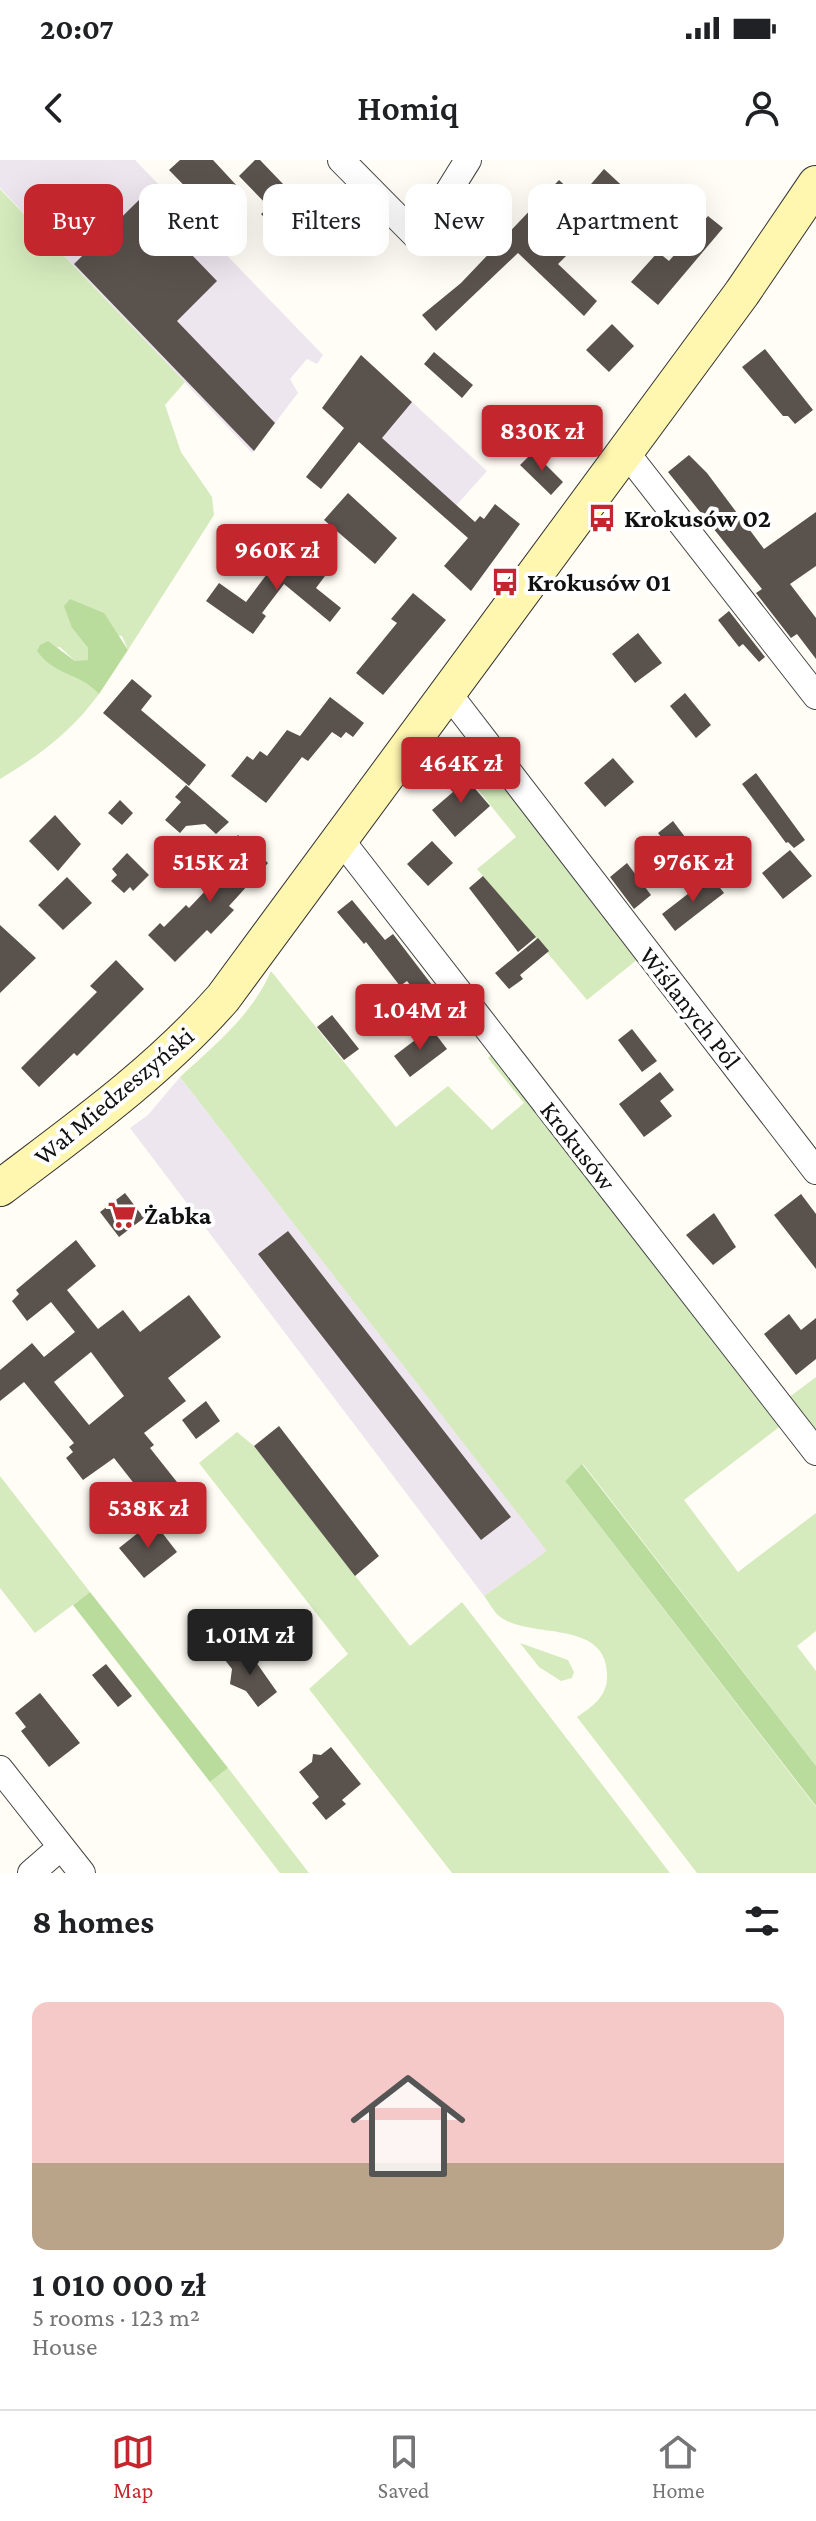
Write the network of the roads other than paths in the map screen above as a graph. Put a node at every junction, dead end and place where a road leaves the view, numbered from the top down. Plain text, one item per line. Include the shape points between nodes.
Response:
1 (341, 160) edge
2 (468, 160) edge
3 (816, 184) edge
4 (625, 451) junction
5 (448, 693) junction
6 (816, 696) edge
7 (341, 840) junction
8 (816, 1171) edge
9 (0, 1188) edge
10 (816, 1452) edge
11 (0, 1769) edge
12 (61, 1847) junction
13 (31, 1873) edge
14 (82, 1873) edge

1 - 2 street via 419,239
3 - 4 main road, Wał Miedzeszyński
4 - 5 main road, Wał Miedzeszyński
4 - 6 street
5 - 7 main road, Wał Miedzeszyński
5 - 8 street, Wiślanych Pól
7 - 9 main road, Wał Miedzeszyński via 193,1031 123,1095
7 - 10 street, Krokusów
11 - 12 street
12 - 13 street
12 - 14 street

